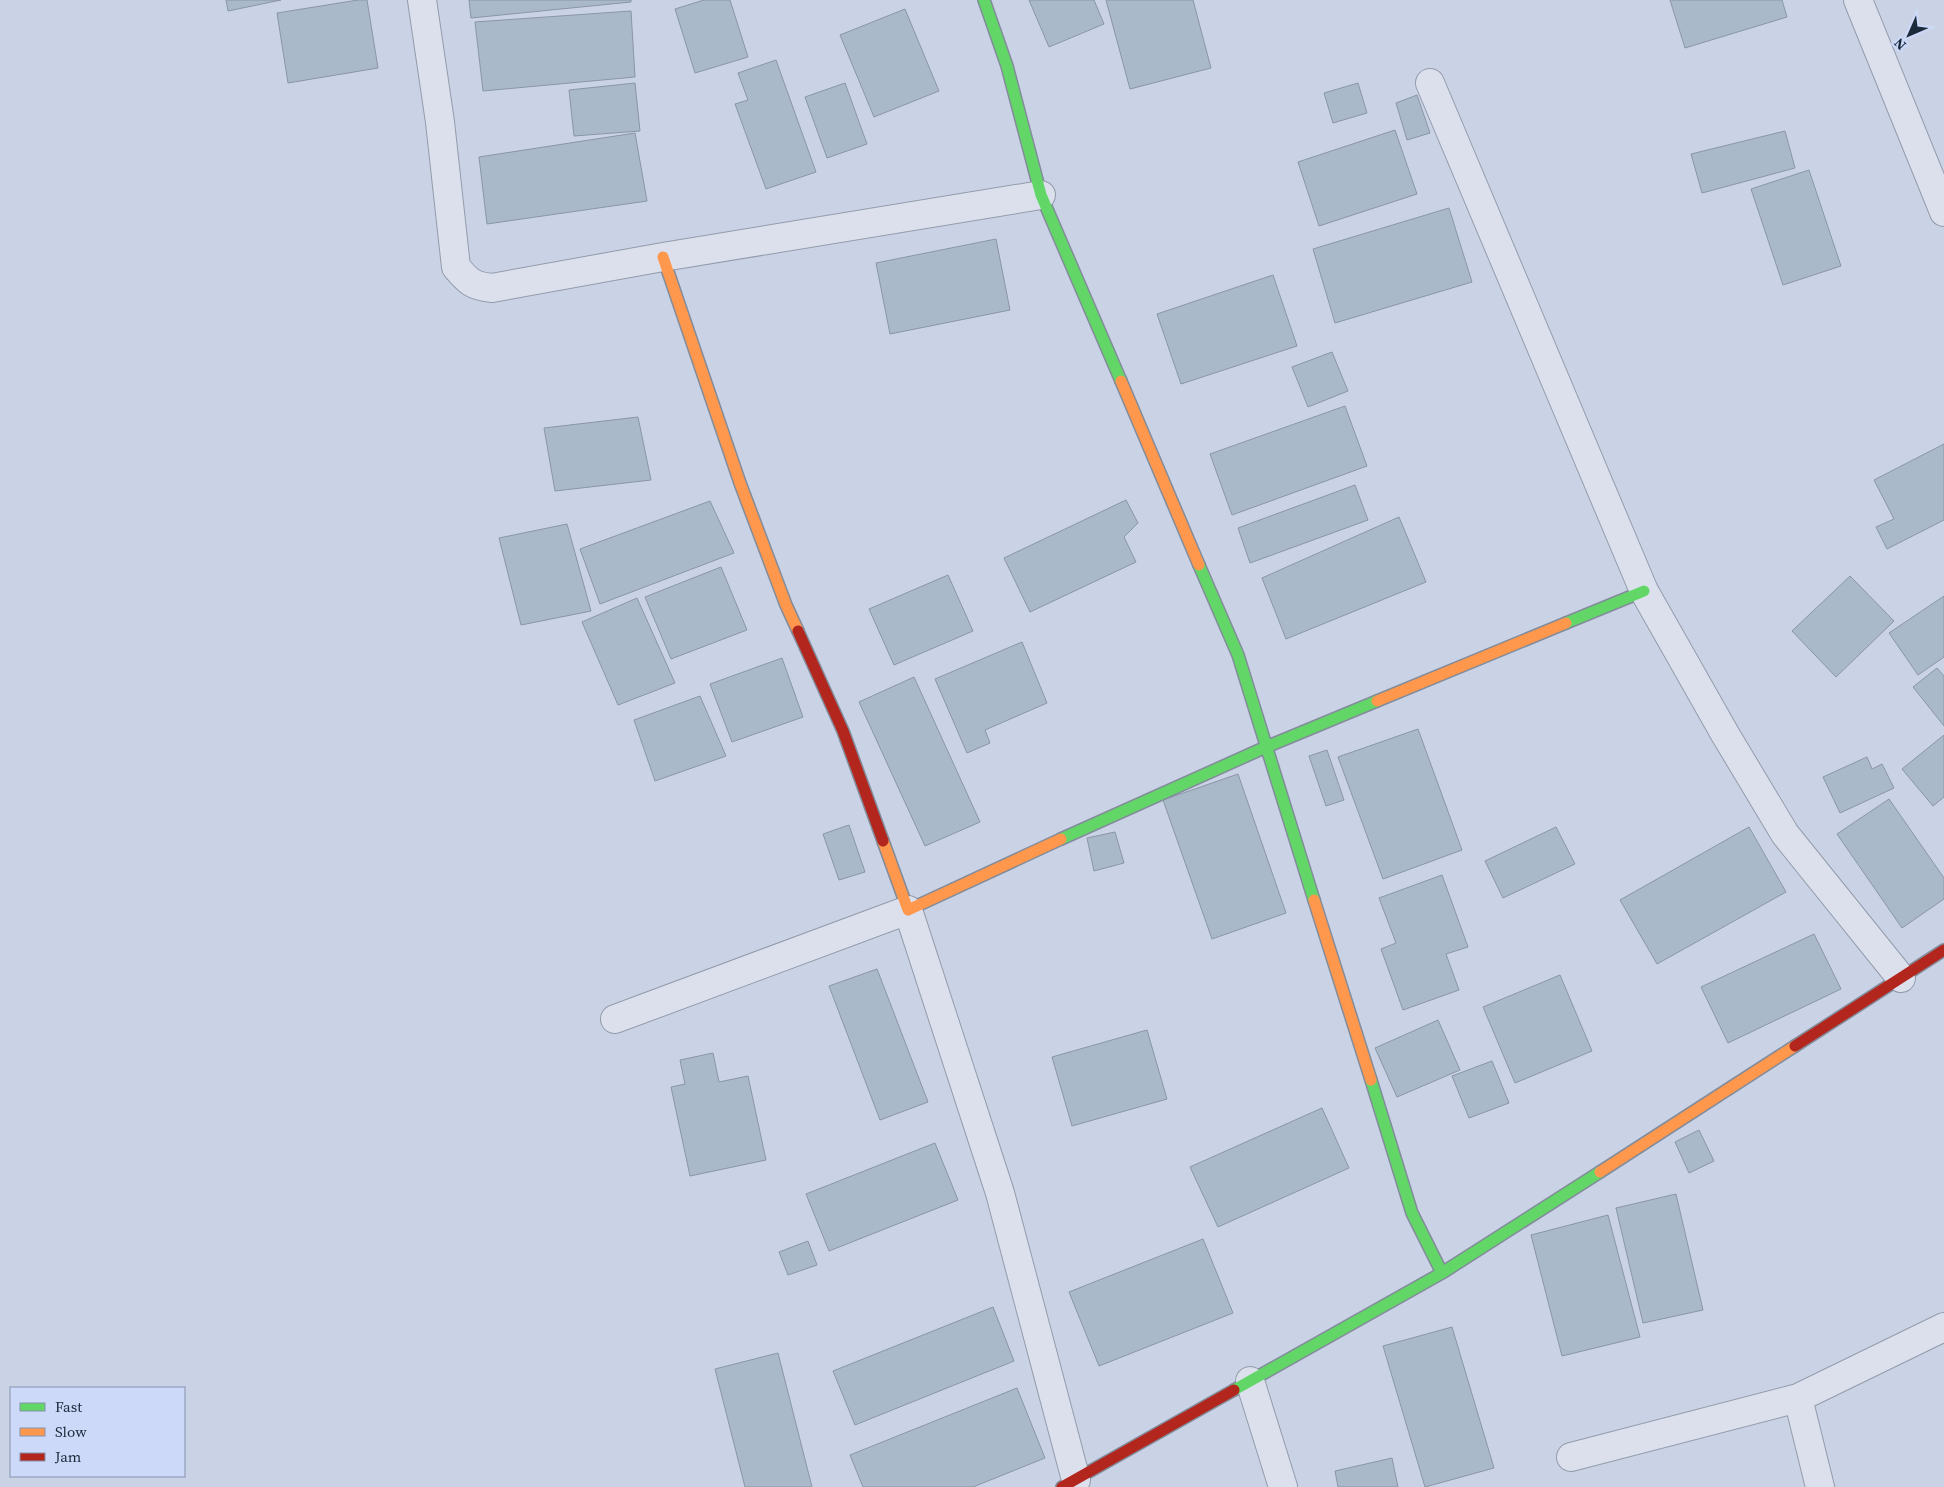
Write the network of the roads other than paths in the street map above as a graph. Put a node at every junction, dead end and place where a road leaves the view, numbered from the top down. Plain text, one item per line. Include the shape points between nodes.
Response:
1 (422, 0) edge
2 (984, 0) edge
3 (1858, 0) edge
4 (1430, 83) dead end
5 (1041, 195) junction
6 (1944, 212) edge
7 (662, 257) junction
8 (1644, 590) junction
9 (1266, 747) junction
10 (908, 910) junction
11 (1944, 950) edge
12 (1901, 978) junction
13 (615, 1019) dead end
14 (1442, 1273) junction
15 (1944, 1327) edge
16 (1250, 1381) junction
17 (1798, 1398) junction
18 (1571, 1457) dead end
19 (1069, 1484) edge
20 (1283, 1487) edge
21 (1820, 1487) edge

1 - 7 street via 456,267 467,281 479,287 492,288
2 - 5 street via 1007,66
3 - 6 street
4 - 8 street
5 - 7 street
5 - 9 street via 1238,655
7 - 10 street via 740,483 786,605 843,731
8 - 9 street
8 - 12 street via 1724,734 1785,834
9 - 10 street
9 - 14 street via 1412,1213
10 - 13 street
10 - 19 street via 1000,1193
11 - 12 street
12 - 14 street
14 - 16 street
15 - 17 street
16 - 19 street
16 - 20 street
17 - 18 street
17 - 21 street

